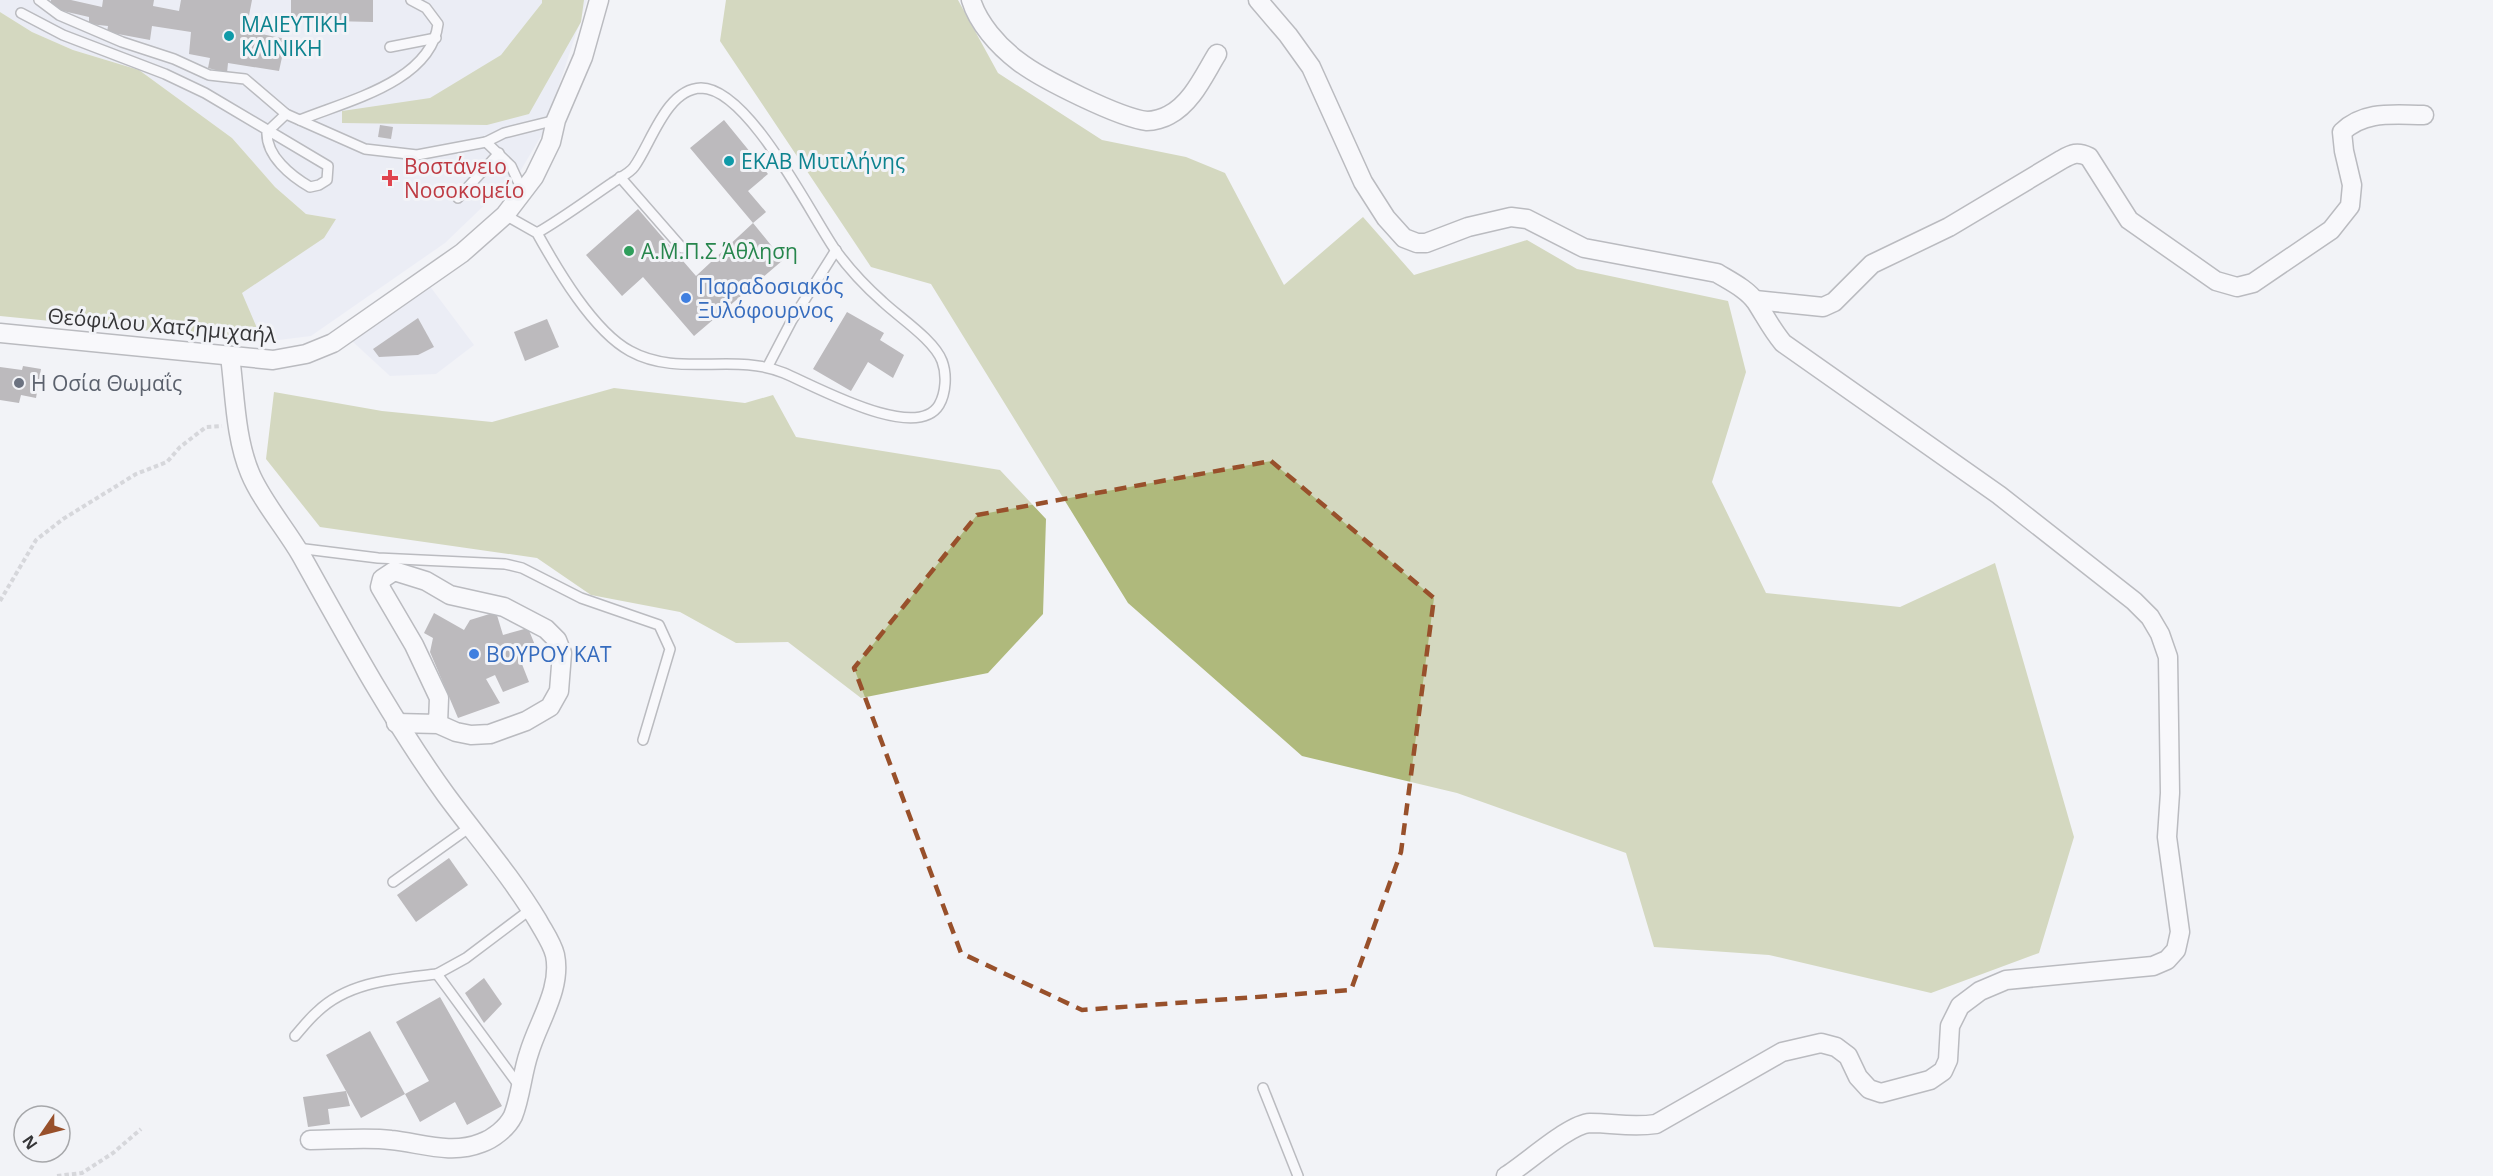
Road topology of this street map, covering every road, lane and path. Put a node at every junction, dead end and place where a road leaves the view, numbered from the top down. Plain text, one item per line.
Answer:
1 (39, 0) edge
2 (411, 0) edge
3 (599, 0) edge
4 (971, 0) edge
5 (1258, 0) edge
6 (21, 13) dead end
7 (436, 38) junction
8 (390, 47) dead end
9 (1217, 54) dead end
10 (286, 114) junction
11 (2424, 115) dead end
12 (300, 120) junction
13 (556, 120) junction
14 (267, 132) junction
15 (486, 142) junction
16 (499, 153) junction
17 (620, 177) junction
18 (523, 192) junction
19 (458, 198) dead end
20 (505, 215) junction
21 (537, 233) junction
22 (682, 248) dead end
23 (836, 250) junction
24 (1755, 300) junction
25 (0, 333) edge
26 (230, 356) junction
27 (768, 366) junction
28 (238, 426) junction
29 (297, 548) junction
30 (0, 601) edge
31 (396, 723) junction
32 (438, 724) junction
33 (643, 740) dead end
34 (470, 827) junction
35 (393, 882) dead end
36 (531, 909) junction
37 (437, 974) junction
38 (295, 1036) dead end
39 (520, 1087) junction
40 (1263, 1088) dead end
41 (141, 1129) dead end
42 (310, 1140) dead end
43 (57, 1176) edge
44 (1298, 1176) edge
45 (1506, 1176) edge

1 - 10 lane
2 - 7 lane
3 - 13 street, Θεόφιλου Χατζημιχαήλ
4 - 9 street
5 - 24 street
6 - 14 lane
7 - 8 lane
7 - 12 lane
10 - 12 lane
10 - 14 lane
11 - 24 street
12 - 15 lane
13 - 15 lane
13 - 18 street, Θεόφιλου Χατζημιχαήλ
14 - 14 lane
15 - 16 lane
16 - 18 lane
16 - 19 lane
17 - 21 lane
17 - 22 lane
17 - 23 lane
18 - 20 street, Θεόφιλου Χατζημιχαήλ
20 - 21 lane
20 - 26 street, Θεόφιλου Χατζημιχαήλ
21 - 27 lane
23 - 27 lane
23 - 27 lane
24 - 45 street
25 - 26 street, Θεόφιλου Χατζημιχαήλ
26 - 28 street
28 - 29 street
28 - 30 path
29 - 31 street
29 - 33 lane
31 - 32 street
31 - 34 street
32 - 32 street
34 - 35 lane
34 - 36 street
36 - 37 lane
36 - 39 street
37 - 38 lane
37 - 39 lane
39 - 42 street
40 - 44 lane
41 - 43 path

